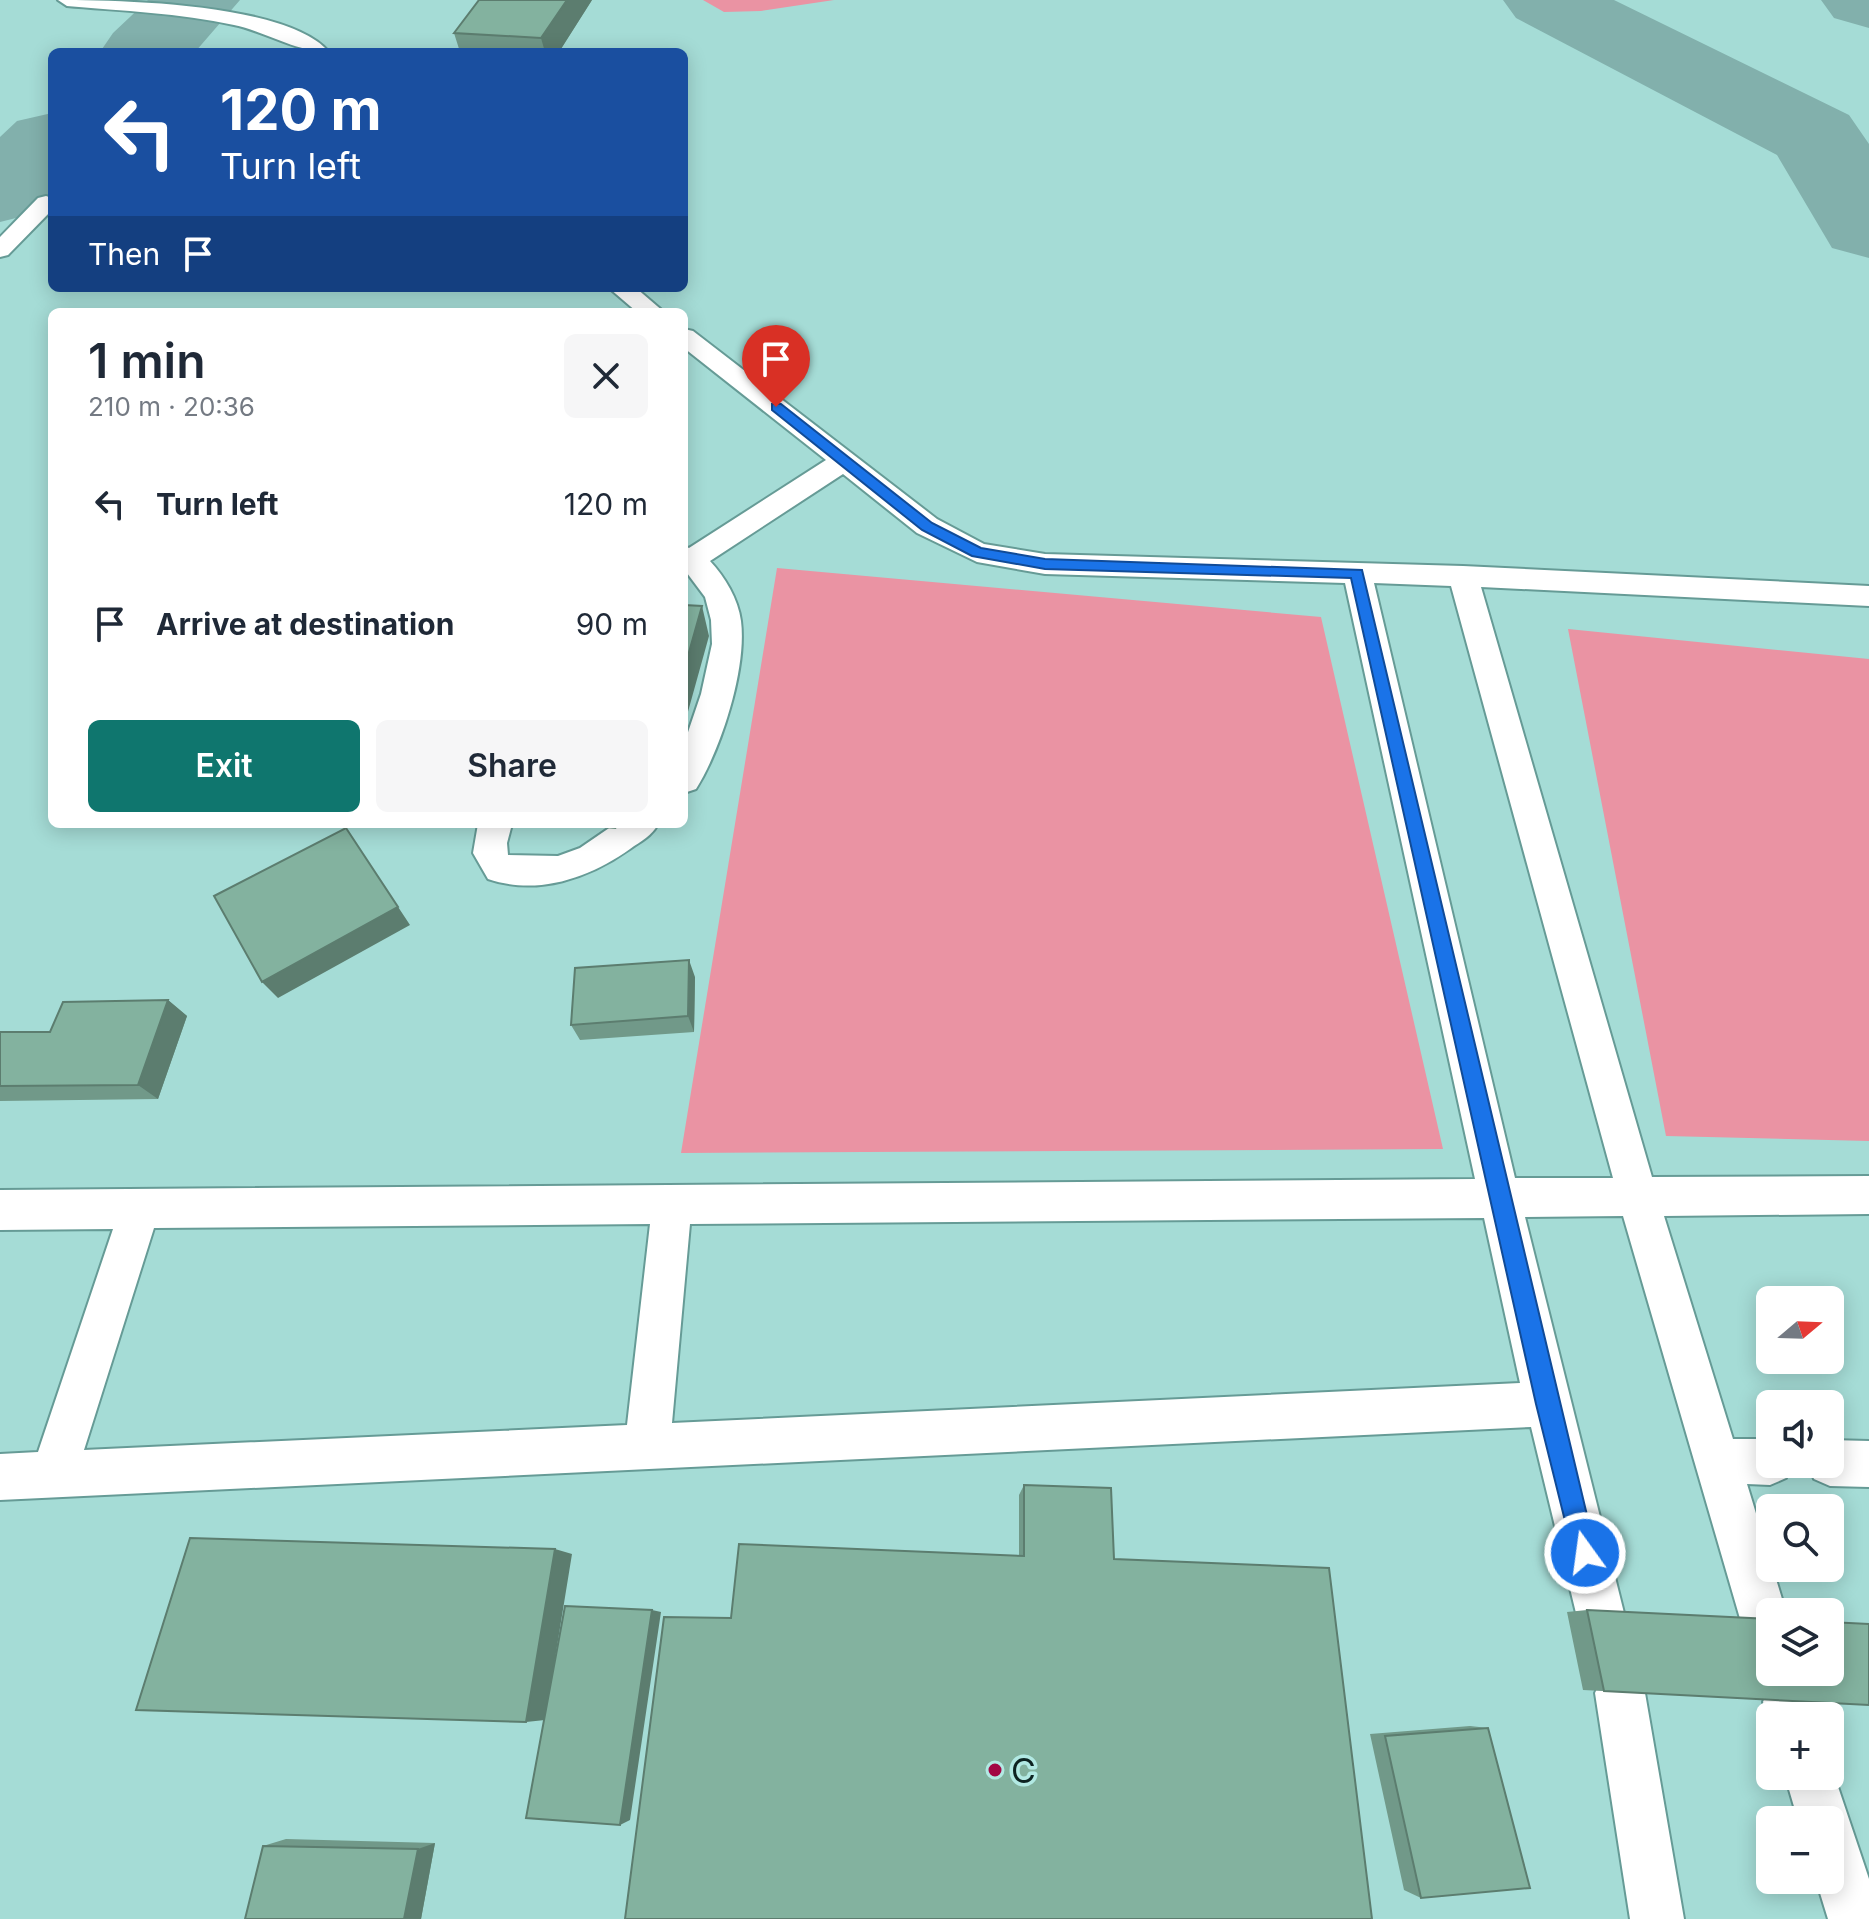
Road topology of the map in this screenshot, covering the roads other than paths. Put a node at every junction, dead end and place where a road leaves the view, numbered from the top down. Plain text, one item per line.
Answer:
1 (67, 0) edge
2 (310, 48) edge
3 (46, 203) dead end
4 (0, 250) edge
5 (626, 292) edge
6 (647, 308) edge
7 (688, 339) edge
8 (845, 460) junction
9 (688, 558) edge
10 (1357, 573) junction
11 (1463, 576) junction
12 (1869, 596) edge
13 (688, 774) edge
14 (494, 828) edge
15 (635, 828) edge
16 (1869, 1195) edge
17 (1638, 1197) junction
18 (1502, 1198) junction
19 (672, 1205) junction
20 (140, 1209) junction
21 (0, 1210) edge
22 (1547, 1404) junction
23 (647, 1448) junction
24 (1717, 1461) junction
25 (1756, 1462) edge
26 (1844, 1463) edge
27 (1869, 1464) edge
28 (54, 1474) junction
29 (0, 1477) edge
30 (1758, 1598) edge
31 (1600, 1613) edge
32 (1620, 1693) edge
33 (1844, 1884) edge
34 (1657, 1919) edge
35 (1855, 1919) edge

1 - 2 lane
3 - 4 lane
5 - 6 lane
7 - 8 lane
8 - 9 lane
8 - 10 lane
9 - 13 lane
10 - 11 lane
10 - 18 lane
11 - 12 lane
11 - 17 lane
14 - 15 lane
16 - 17 lane
17 - 18 lane
17 - 24 lane
18 - 19 lane
18 - 22 lane
19 - 20 lane
19 - 23 lane
20 - 21 lane
20 - 28 lane
22 - 23 lane
22 - 31 lane
23 - 28 lane
24 - 25 lane
24 - 30 lane
26 - 27 lane
28 - 29 lane
32 - 34 lane
33 - 35 lane

